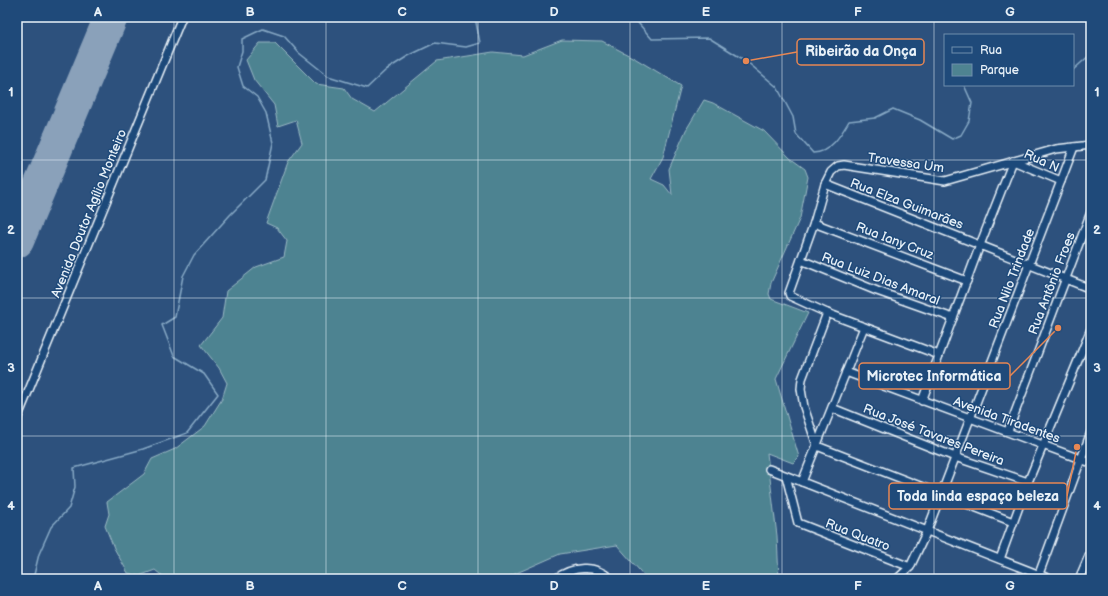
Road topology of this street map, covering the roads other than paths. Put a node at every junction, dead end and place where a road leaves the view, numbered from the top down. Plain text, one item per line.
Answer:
1 (182, 17) edge
2 (1091, 145) edge
3 (1074, 147) junction
4 (1013, 161) junction
5 (1061, 182) junction
6 (825, 184) junction
7 (1091, 212) edge
8 (814, 223) junction
9 (980, 244) junction
10 (801, 260) junction
11 (1029, 264) junction
12 (1065, 279) junction
13 (967, 280) junction
14 (1091, 288) edge
15 (827, 312) junction
16 (953, 318) junction
17 (864, 327) junction
18 (1091, 329) edge
19 (939, 355) junction
20 (846, 372) junction
21 (922, 401) junction
22 (832, 408) junction
23 (970, 418) junction
24 (17, 419) edge
25 (1008, 431) junction
26 (1091, 432) edge
27 (1044, 445) junction
28 (818, 446) junction
29 (955, 457) junction
30 (1081, 459) junction
31 (1091, 463) edge
32 (769, 469) dead end
33 (786, 476) junction
34 (802, 482) junction
35 (1028, 482) junction
36 (941, 493) junction
37 (1013, 522) junction
38 (927, 531) junction
39 (1091, 551) edge
40 (1000, 559) junction
41 (910, 567) junction
42 (1039, 574) junction
43 (555, 579) edge
44 (611, 579) edge
45 (897, 579) edge
46 (1050, 579) edge
47 (1079, 579) edge

1 - 24 street, Avenida Doutor Agílio Monteiro
2 - 3 street, Travessa Um
3 - 4 street, Travessa Um
3 - 5 street, Rua Nilo Trindade
4 - 5 street, Rua N
4 - 6 street, Travessa Um
4 - 9 street
5 - 11 street, Rua Nilo Trindade
6 - 8 street, Travessa Um
6 - 9 street, Rua Elza Guimarães
7 - 12 street, Rua Antônio Froes
8 - 10 street, Travessa Um
8 - 13 street, Rua Iany Cruz
9 - 11 street, Rua Elza Guimarães
9 - 13 street
10 - 15 street, Travessa Um
10 - 16 street, Rua Luiz Dias Amaral
11 - 12 street, Rua Elza Guimarães
11 - 23 street, Rua Nilo Trindade
12 - 14 street, Rua Elza Guimarães
12 - 25 street, Rua Antônio Froes
13 - 16 street
15 - 17 street
15 - 28 street
16 - 19 street
17 - 19 street
17 - 20 street
18 - 27 street
19 - 21 street
20 - 21 street, Avenida Tiradentes
20 - 22 street
21 - 23 street, Avenida Tiradentes
22 - 28 street
22 - 29 street, Rua José Tavares Pereira
23 - 25 street, Avenida Tiradentes
23 - 29 street, Rua Nilo Trindade
25 - 27 street, Avenida Tiradentes
26 - 30 street
27 - 30 street, Avenida Tiradentes
27 - 35 street
28 - 34 street
28 - 36 street
29 - 35 street, Rua José Tavares Pereira
29 - 36 street, Rua Nilo Trindade
30 - 31 street, Avenida Tiradentes
30 - 42 street
32 - 33 street
33 - 34 street
33 - 41 street, Rua Quatro
34 - 38 street
35 - 37 street
36 - 37 street
36 - 38 street, Rua Nilo Trindade
37 - 40 street
38 - 40 street
38 - 41 street, Rua Nilo Trindade
39 - 47 street
40 - 42 street
41 - 45 street
42 - 46 street
43 - 44 street

